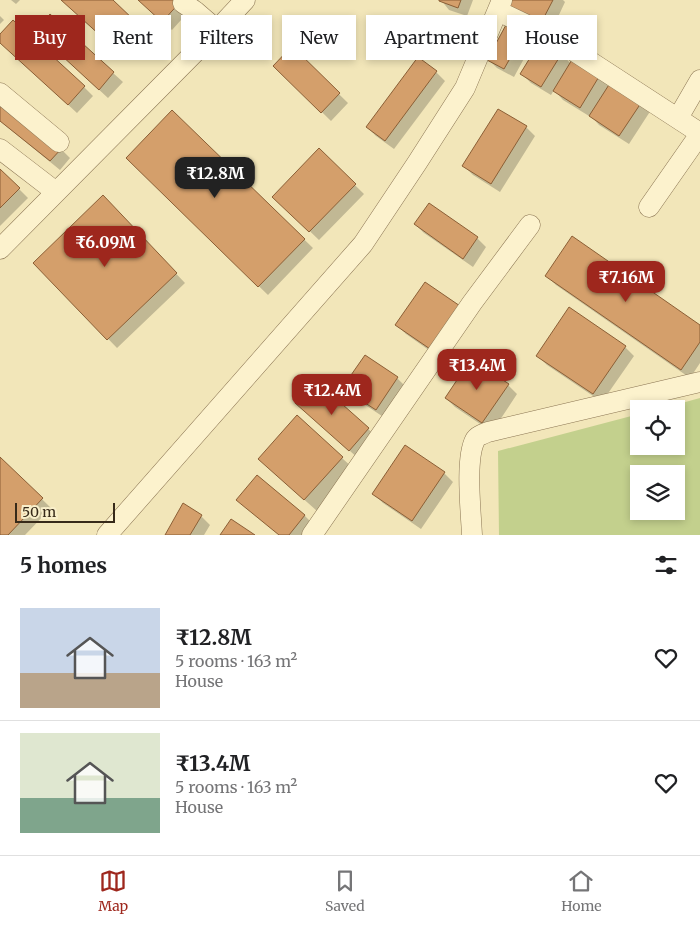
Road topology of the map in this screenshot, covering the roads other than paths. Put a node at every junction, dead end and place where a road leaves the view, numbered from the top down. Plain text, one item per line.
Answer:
1 (245, 0) edge
2 (183, 3) dead end
3 (500, 6) edge
4 (200, 15) edge
5 (231, 15) edge
6 (187, 60) edge
7 (700, 80) edge
8 (0, 93) edge
9 (678, 118) junction
10 (700, 134) edge
11 (59, 142) dead end
12 (2, 153) edge
13 (56, 192) junction
14 (648, 207) dead end
15 (530, 225) dead end
16 (0, 249) edge
17 (700, 382) edge
18 (107, 535) edge
19 (312, 535) edge
20 (472, 535) edge

1 - 5 street
2 - 4 street
3 - 9 street
3 - 18 street
6 - 13 street
7 - 9 street
8 - 11 street
9 - 10 street
10 - 14 street
12 - 13 street
13 - 16 street
15 - 19 street
17 - 20 street

